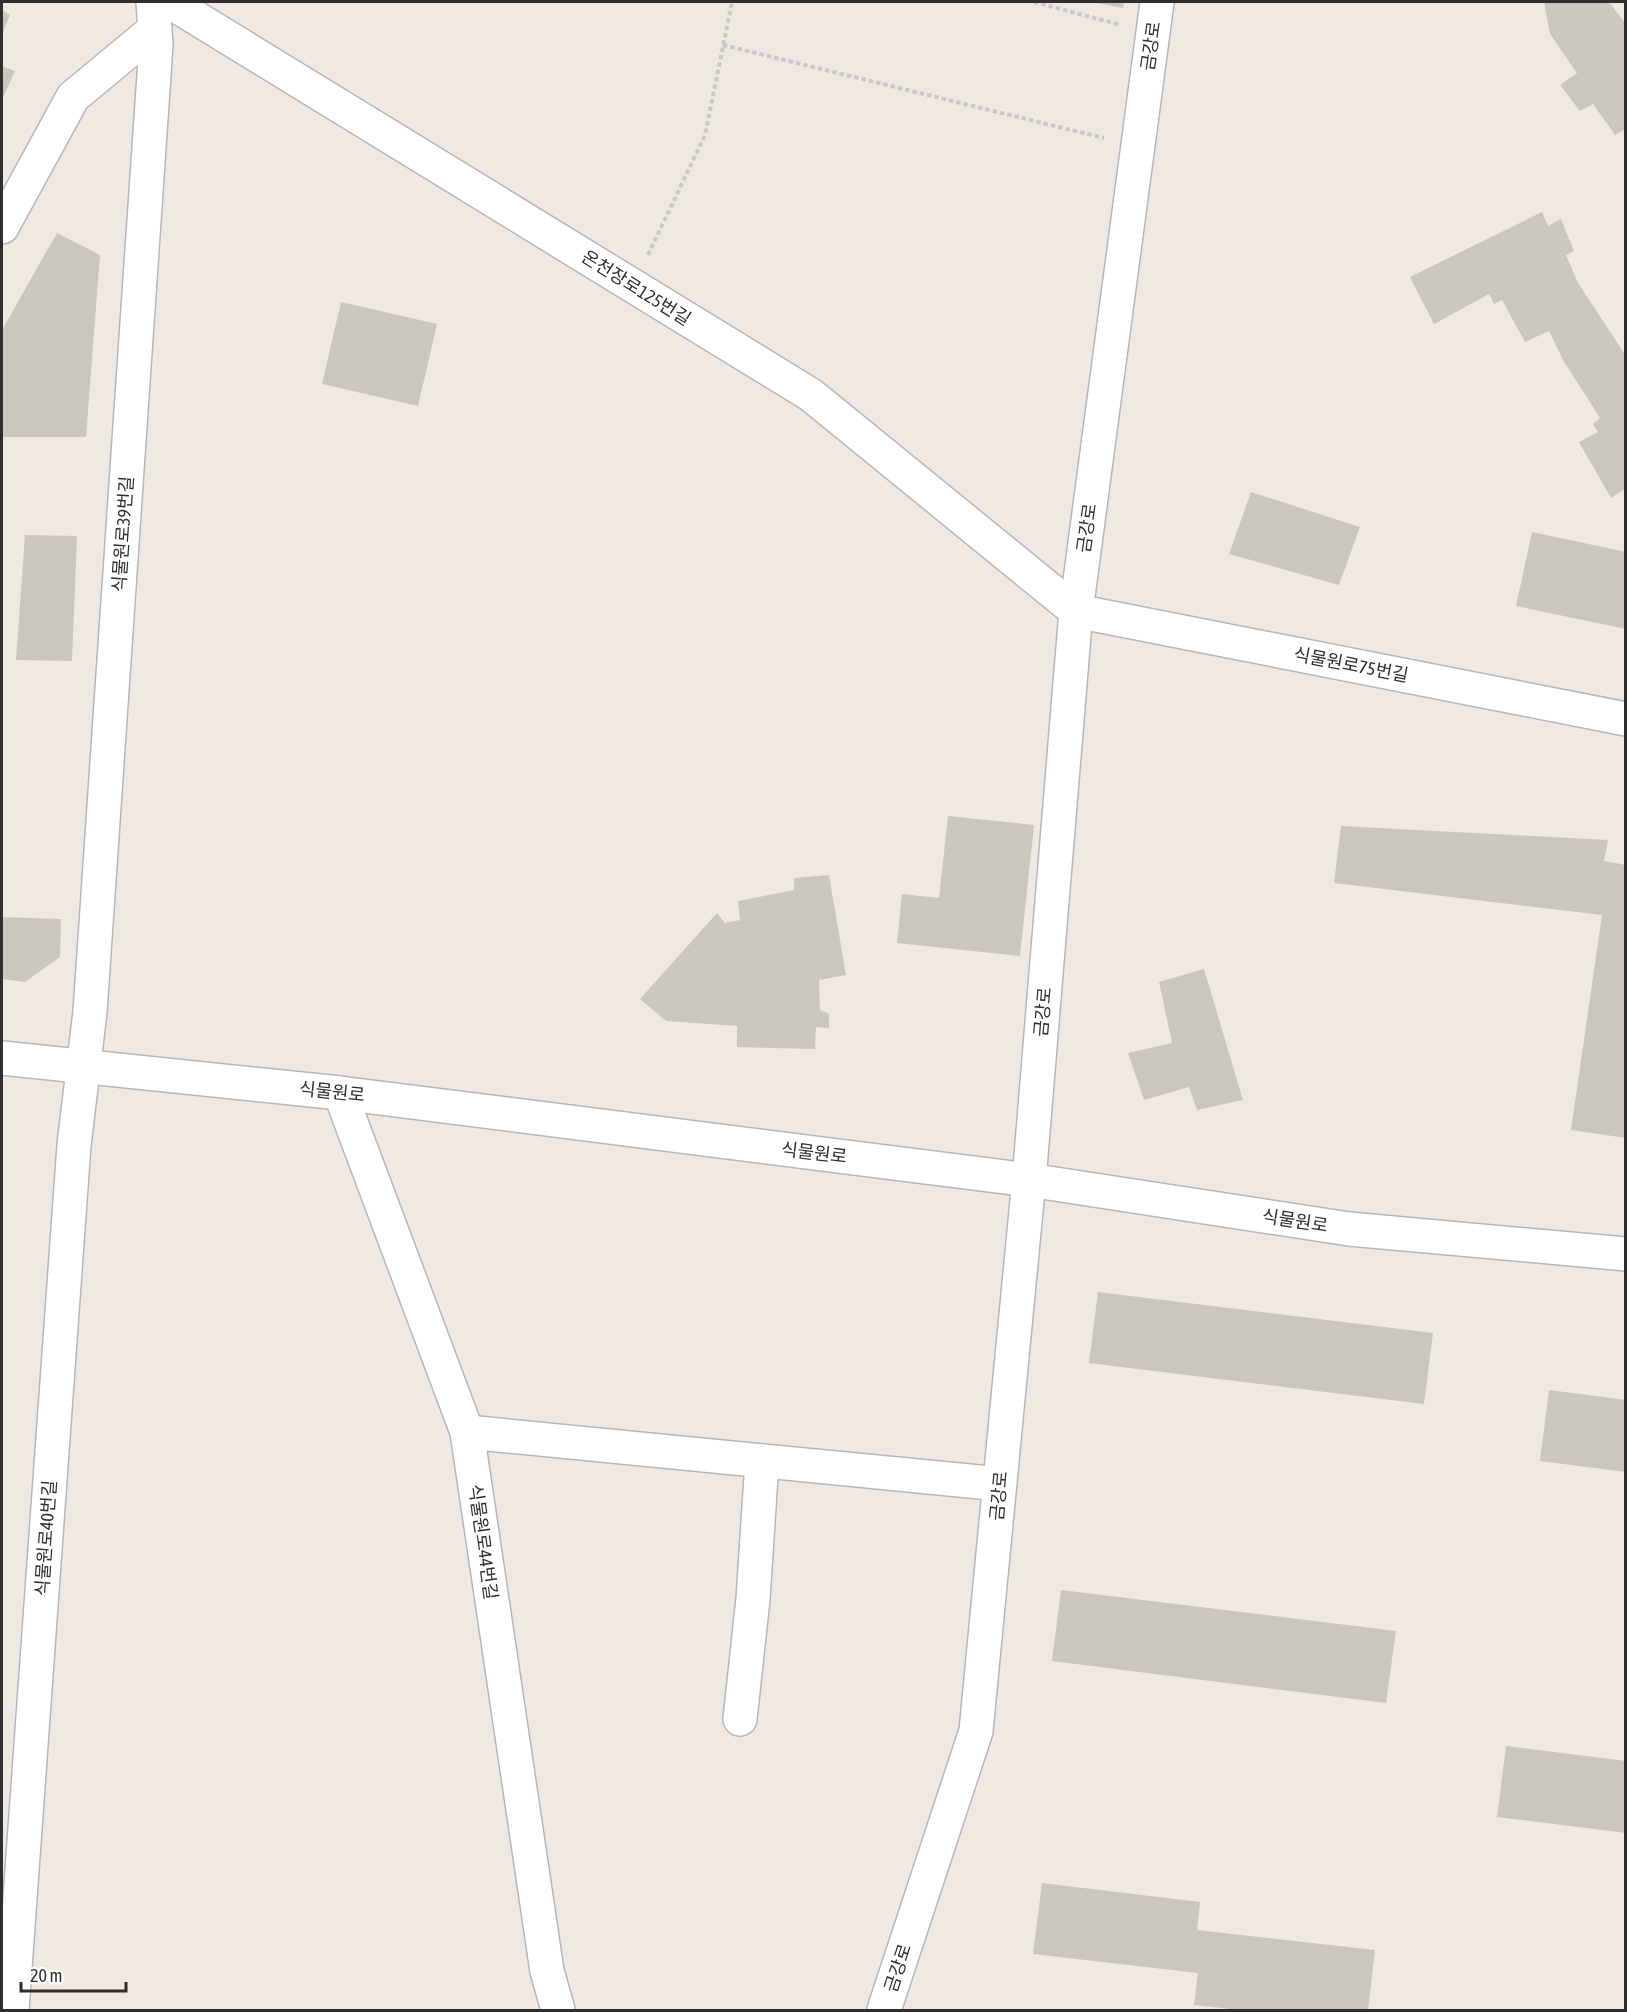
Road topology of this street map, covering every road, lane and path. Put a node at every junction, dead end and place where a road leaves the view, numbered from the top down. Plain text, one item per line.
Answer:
1 (732, 2) edge
2 (1034, 2) edge
3 (1157, 2) edge
4 (159, 11) edge
5 (1125, 26) dead end
6 (723, 45) junction
7 (1112, 140) dead end
8 (2, 227) edge
9 (633, 286) junction
10 (1076, 611) junction
11 (1626, 719) edge
12 (2, 1058) edge
13 (86, 1066) junction
14 (340, 1093) junction
15 (1029, 1180) junction
16 (1626, 1254) edge
17 (467, 1432) junction
18 (762, 1461) junction
19 (1000, 1484) junction
20 (740, 1719) dead end
21 (12, 2010) edge
22 (558, 2010) edge
23 (884, 2010) edge

1 - 6 path
2 - 5 path
3 - 10 street, 금강로
4 - 8 street
4 - 9 street, 온천장로125번길
4 - 13 street, 식물원로39번길
6 - 7 path
6 - 9 path
9 - 10 street, 온천장로125번길
10 - 11 street, 식물원로75번길
10 - 15 street, 금강로
12 - 13 street, 식물원로
13 - 14 street, 식물원로
13 - 21 street, 식물원로40번길
14 - 15 street, 식물원로
14 - 17 street, 식물원로44번길
15 - 16 street, 식물원로
15 - 19 street, 금강로
17 - 18 street
17 - 22 street, 식물원로44번길
18 - 19 street
18 - 20 street
19 - 23 street, 금강로

